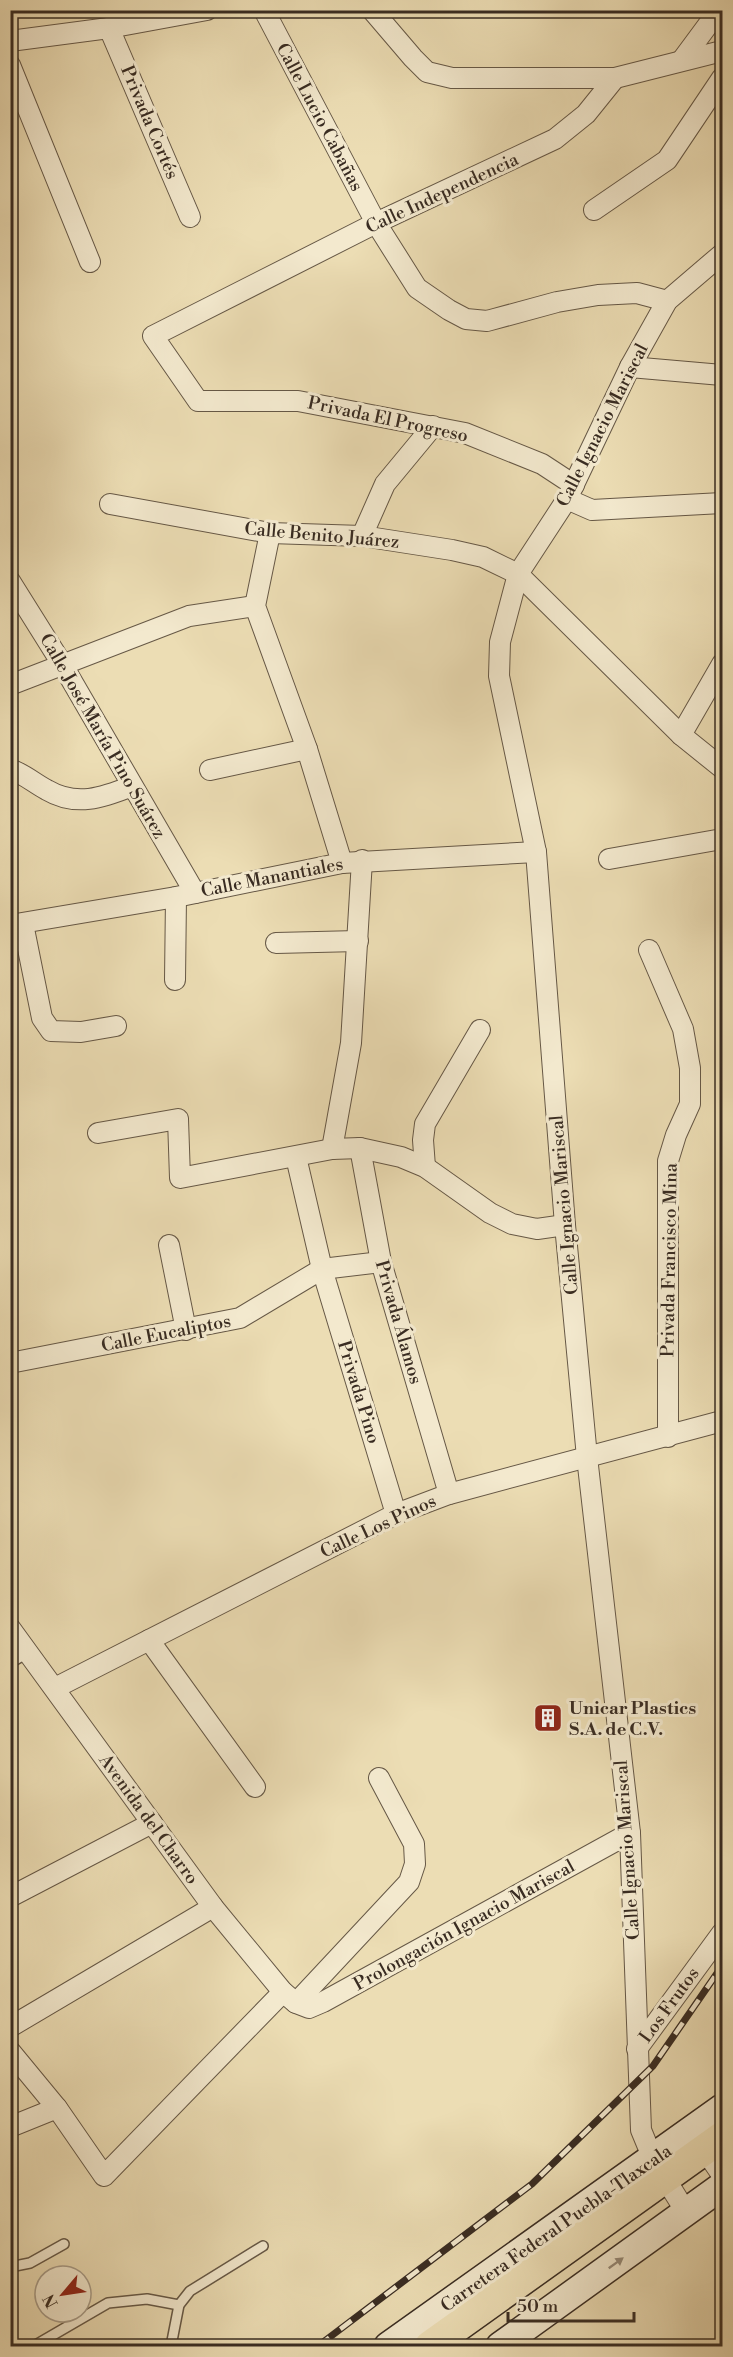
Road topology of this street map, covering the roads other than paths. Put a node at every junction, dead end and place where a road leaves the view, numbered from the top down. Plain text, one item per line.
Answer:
1 (207, 10) edge
2 (264, 10) edge
3 (372, 10) edge
4 (719, 10) edge
5 (110, 28) junction
6 (10, 40) edge
7 (723, 51) edge
8 (682, 60) junction
9 (10, 65) edge
10 (615, 78) junction
11 (723, 78) edge
12 (594, 210) dead end
13 (190, 217) dead end
14 (376, 223) junction
15 (723, 254) edge
16 (90, 262) dead end
17 (667, 301) junction
18 (153, 336) joint
19 (630, 367) junction
20 (723, 375) edge
21 (433, 426) junction
22 (571, 492) junction
23 (723, 503) edge
24 (110, 504) dead end
25 (270, 534) junction
26 (362, 536) junction
27 (518, 574) junction
28 (10, 581) edge
29 (255, 606) junction
30 (62, 664) junction
31 (723, 664) edge
32 (10, 685) edge
33 (681, 735) junction
34 (307, 749) junction
35 (723, 768) edge
36 (10, 769) edge
37 (210, 770) dead end
38 (132, 786) junction
39 (723, 839) edge
40 (536, 852) junction
41 (609, 859) dead end
42 (362, 860) junction
43 (342, 863) junction
44 (185, 895) junction
45 (17, 925) edge
46 (358, 940) junction
47 (276, 943) dead end
48 (649, 950) dead end
49 (175, 980) dead end
50 (116, 1026) dead end
51 (480, 1030) dead end
52 (98, 1132) dead end
53 (360, 1148) junction
54 (332, 1149) junction
55 (296, 1157) junction
56 (425, 1167) junction
57 (565, 1225) junction
58 (169, 1245) dead end
59 (381, 1262) junction
60 (322, 1269) junction
61 (186, 1330) junction
62 (10, 1363) edge
63 (723, 1421) edge
64 (668, 1437) junction
65 (587, 1457) junction
66 (449, 1494) junction
67 (396, 1514) junction
68 (10, 1628) edge
69 (149, 1640) junction
70 (28, 1652) junction
71 (10, 1663) edge
72 (55, 1688) junction
73 (379, 1778) dead end
74 (255, 1787) dead end
75 (152, 1823) junction
76 (630, 1833) junction
77 (10, 1897) edge
78 (213, 1907) junction
79 (723, 1933) edge
80 (290, 1998) junction
81 (10, 2027) edge
82 (637, 2049) junction
83 (10, 2051) edge
84 (57, 2108) junction
85 (723, 2109) edge
86 (10, 2127) edge
87 (715, 2158) edge
88 (670, 2186) junction
89 (64, 2244) dead end
90 (263, 2246) dead end
91 (10, 2267) edge
92 (179, 2305) junction
93 (513, 2343) edge
94 (34, 2346) edge
95 (171, 2346) edge
96 (388, 2346) edge
97 (430, 2346) edge
98 (463, 2346) edge

1 - 5 street
2 - 14 street, Calle Lucio Cabañas
3 - 10 street
4 - 8 street
5 - 6 street
5 - 13 street, Privada Cortés
7 - 8 street
8 - 10 street
9 - 16 street
10 - 14 street, Calle Independencia
11 - 12 street
14 - 17 street, Calle Lucio Cabañas
14 - 18 street, Calle Independencia
15 - 17 street, Calle Ignacio Mariscal
17 - 19 street, Calle Ignacio Mariscal
18 - 21 street, Privada El Progreso
19 - 20 street
19 - 22 street, Calle Ignacio Mariscal
21 - 22 street, Privada El Progreso
21 - 26 street
22 - 23 street, Privada El Progreso
22 - 27 street, Calle Ignacio Mariscal
24 - 25 street, Calle Benito Juárez
25 - 26 street, Calle Benito Juárez
25 - 29 street
26 - 27 street, Calle Benito Juárez
27 - 33 street, Calle Benito Juárez
27 - 40 street, Calle Ignacio Mariscal
28 - 30 street, Calle José María Pino Suárez
29 - 30 street
29 - 34 street
30 - 32 street
30 - 38 street, Calle José María Pino Suárez
31 - 33 street
33 - 35 street, Calle Benito Juárez
34 - 37 street
34 - 43 street
36 - 38 street
38 - 44 street, Calle José María Pino Suárez
39 - 41 street
40 - 42 street, Calle Manantiales
40 - 57 street, Calle Ignacio Mariscal
42 - 43 street, Calle Manantiales
42 - 46 street
43 - 44 street, Calle Manantiales
44 - 45 street, Calle Manantiales
44 - 49 street
45 - 50 street
46 - 47 street
46 - 54 street
48 - 64 street, Privada Francisco Mina
51 - 56 street
52 - 55 street
53 - 54 street
53 - 56 street
53 - 59 street, Privada Álamos
54 - 55 street
55 - 60 street, Privada Pino
56 - 57 street
57 - 65 street, Calle Ignacio Mariscal
58 - 61 street
59 - 60 street, Calle Eucaliptos
59 - 66 street, Privada Álamos
60 - 61 street, Calle Eucaliptos
60 - 67 street, Privada Pino
61 - 62 street, Calle Eucaliptos
63 - 64 street, Calle Los Pinos
64 - 65 street, Calle Los Pinos
65 - 66 street, Calle Los Pinos
65 - 76 street, Calle Ignacio Mariscal
66 - 67 street, Calle Los Pinos
67 - 69 street, Calle Los Pinos
68 - 70 street, Avenida del Charro
69 - 72 street, Calle Los Pinos
69 - 74 street
70 - 71 lane
70 - 72 street, Avenida del Charro
72 - 75 street, Avenida del Charro
73 - 80 street
75 - 77 street
75 - 78 street, Avenida del Charro
76 - 80 street, Prolongación Ignacio Mariscal
76 - 82 street, Calle Ignacio Mariscal
78 - 80 street, Avenida del Charro
78 - 81 street
79 - 82 street, Los Frutos
80 - 84 street
82 - 88 street, Calle Ignacio Mariscal
83 - 84 street
84 - 86 street
85 - 87 main road, Carretera Federal Puebla-Tlaxcala
87 - 88 main road, Carretera Federal Puebla-Tlaxcala
87 - 88 main road, Carretera Federal Puebla-Tlaxcala
93 -> 88 main road, Carretera Federal Puebla-Tlaxcala
88 - 96 main road, Carretera Federal Puebla-Tlaxcala
88 - 97 main road, Carretera Federal Puebla-Tlaxcala
88 - 98 main road, Carretera Federal Puebla-Tlaxcala
89 - 91 lane
90 - 92 lane
92 - 94 lane
92 - 95 lane

